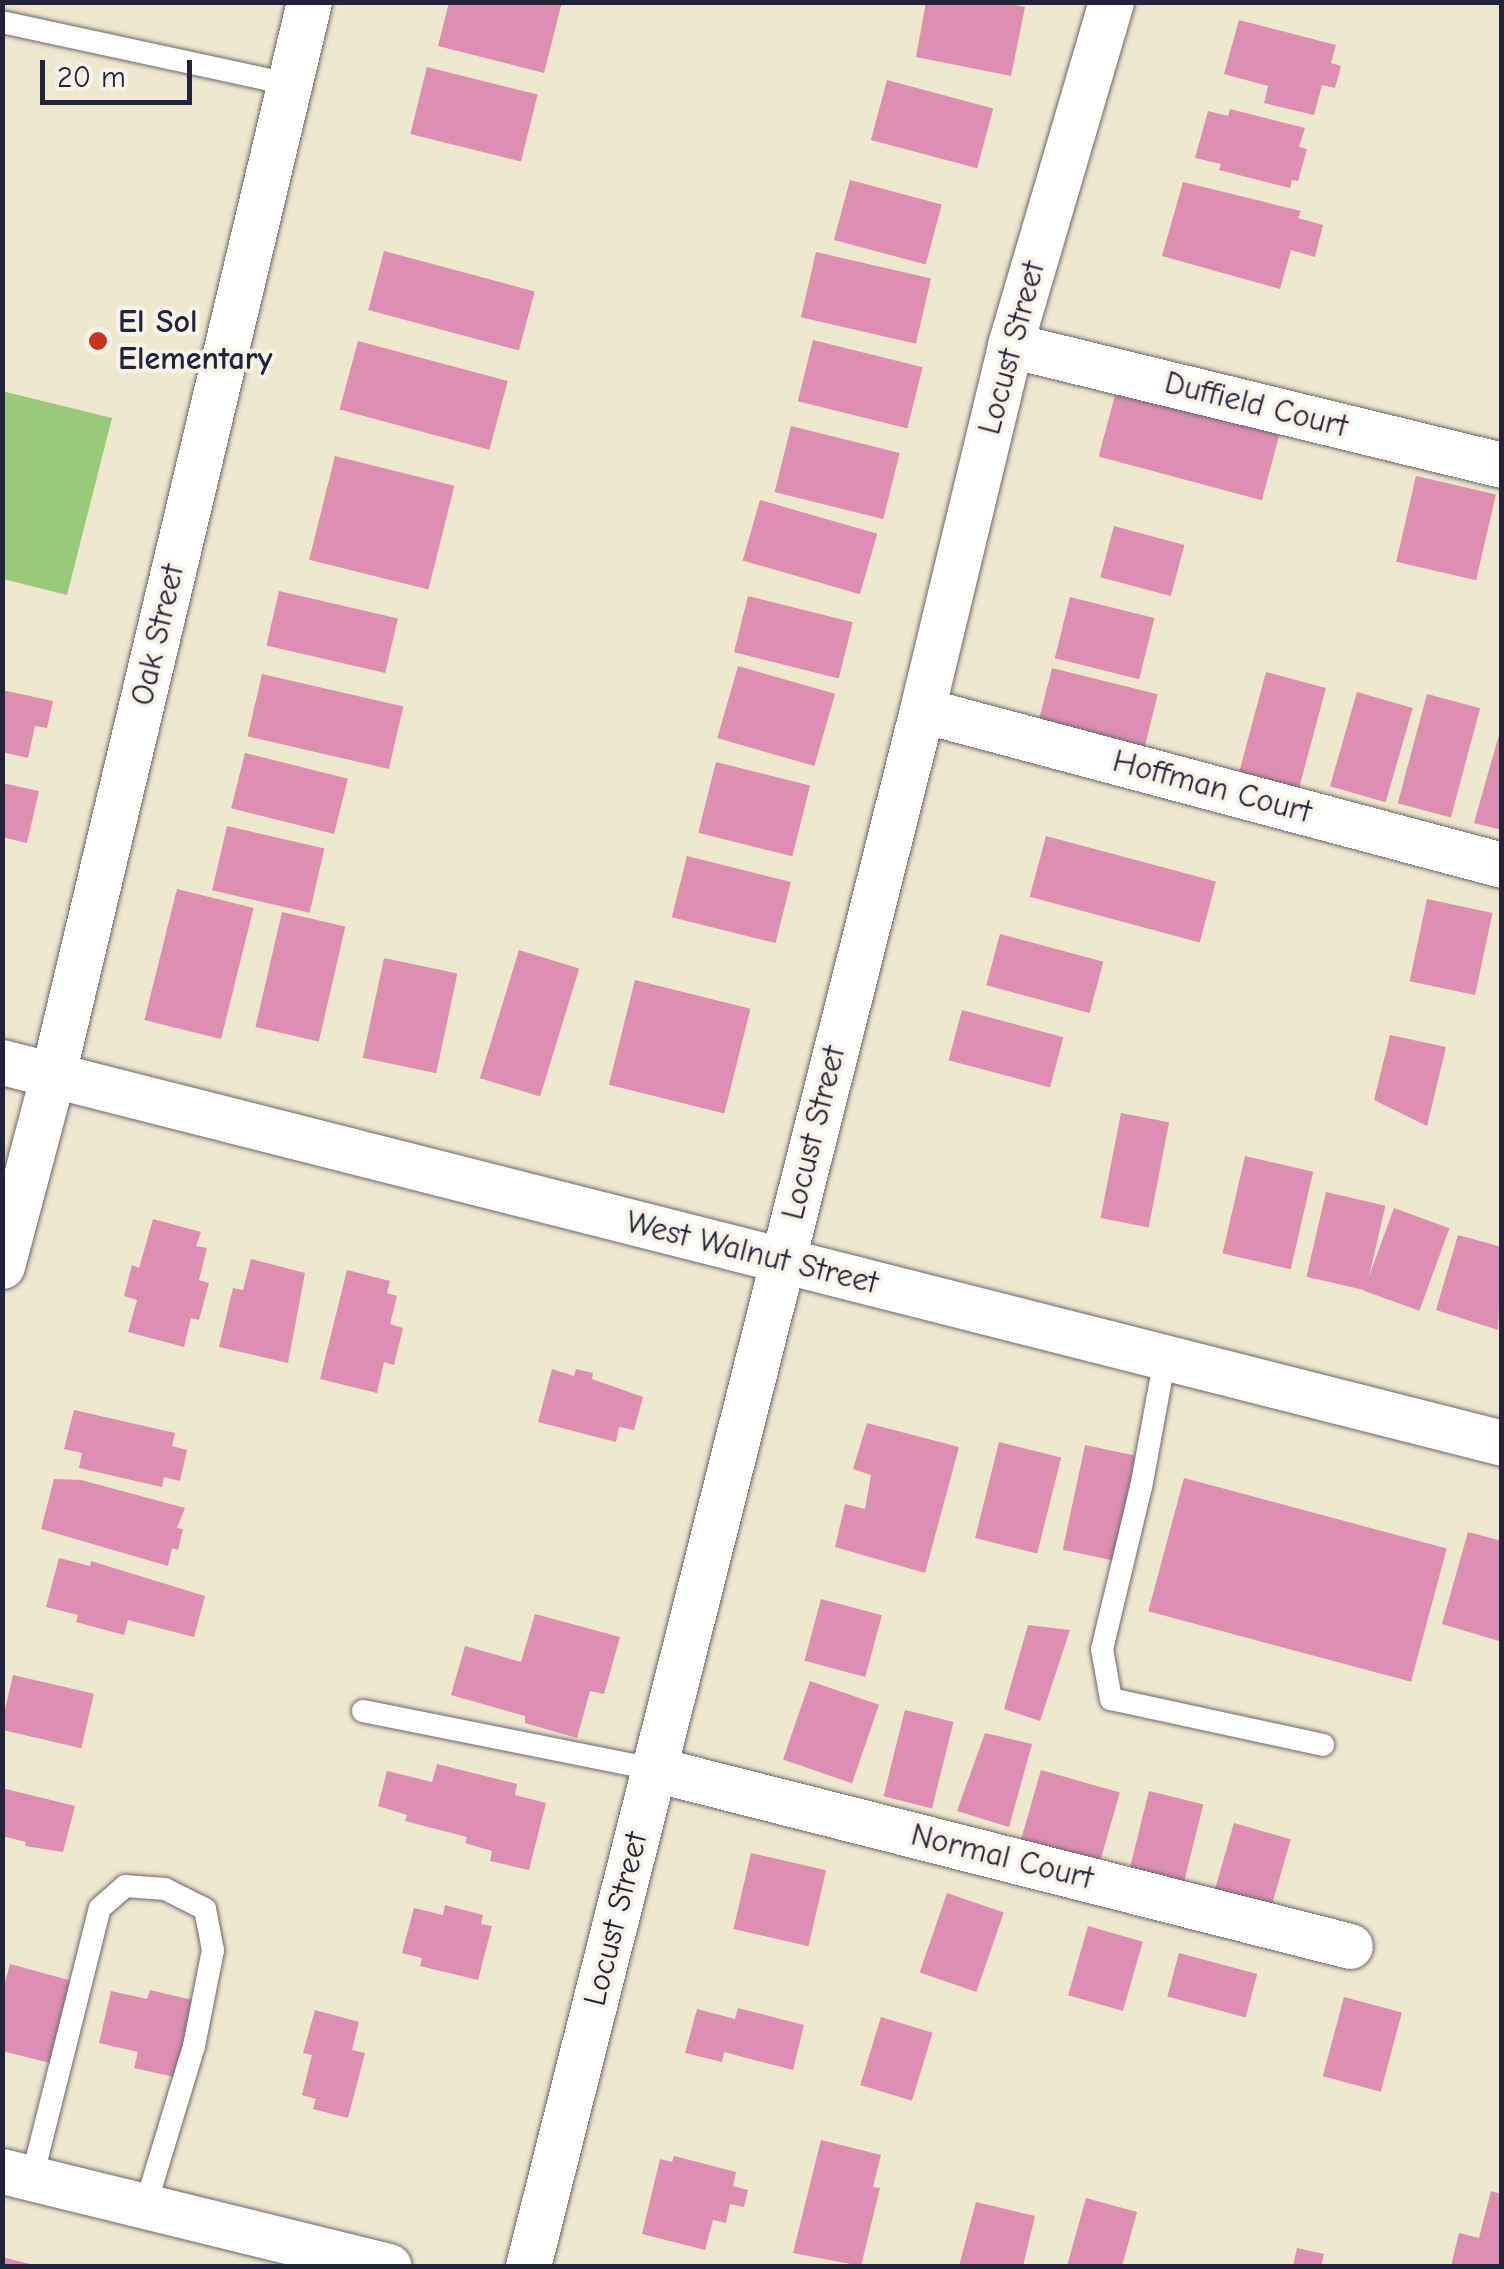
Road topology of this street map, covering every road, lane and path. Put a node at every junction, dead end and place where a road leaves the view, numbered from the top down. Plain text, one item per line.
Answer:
1 (309, 2) edge
2 (1110, 2) edge
3 (2, 22) edge
4 (288, 84) junction
5 (1010, 345) junction
6 (1502, 465) edge
7 (922, 710) junction
8 (1502, 865) edge
9 (2, 1062) edge
10 (53, 1074) junction
11 (782, 1260) junction
12 (2, 1266) edge
13 (1165, 1358) junction
14 (1502, 1443) edge
15 (363, 1710) dead end
16 (1322, 1745) dead end
17 (654, 1768) junction
18 (1350, 1946) dead end
19 (17, 2175) edge
20 (145, 2207) junction
21 (388, 2266) edge
22 (528, 2266) edge

1 - 4 street, Oak Street
2 - 5 street, Locust Street
3 - 4 lane
4 - 10 street, Oak Street
5 - 6 street, Duffield Court
5 - 7 street, Locust Street
7 - 8 street, Hoffman Court
7 - 11 street, Locust Street
9 - 10 street, West Walnut Street
10 - 11 street, West Walnut Street
10 - 12 street, Oak Street
11 - 13 street, West Walnut Street
11 - 17 street, Locust Street
13 - 14 street, West Walnut Street
13 - 16 lane
15 - 17 lane
17 - 18 street, Normal Court
17 - 22 street, Locust Street
19 - 20 street
19 - 20 lane
20 - 21 street

